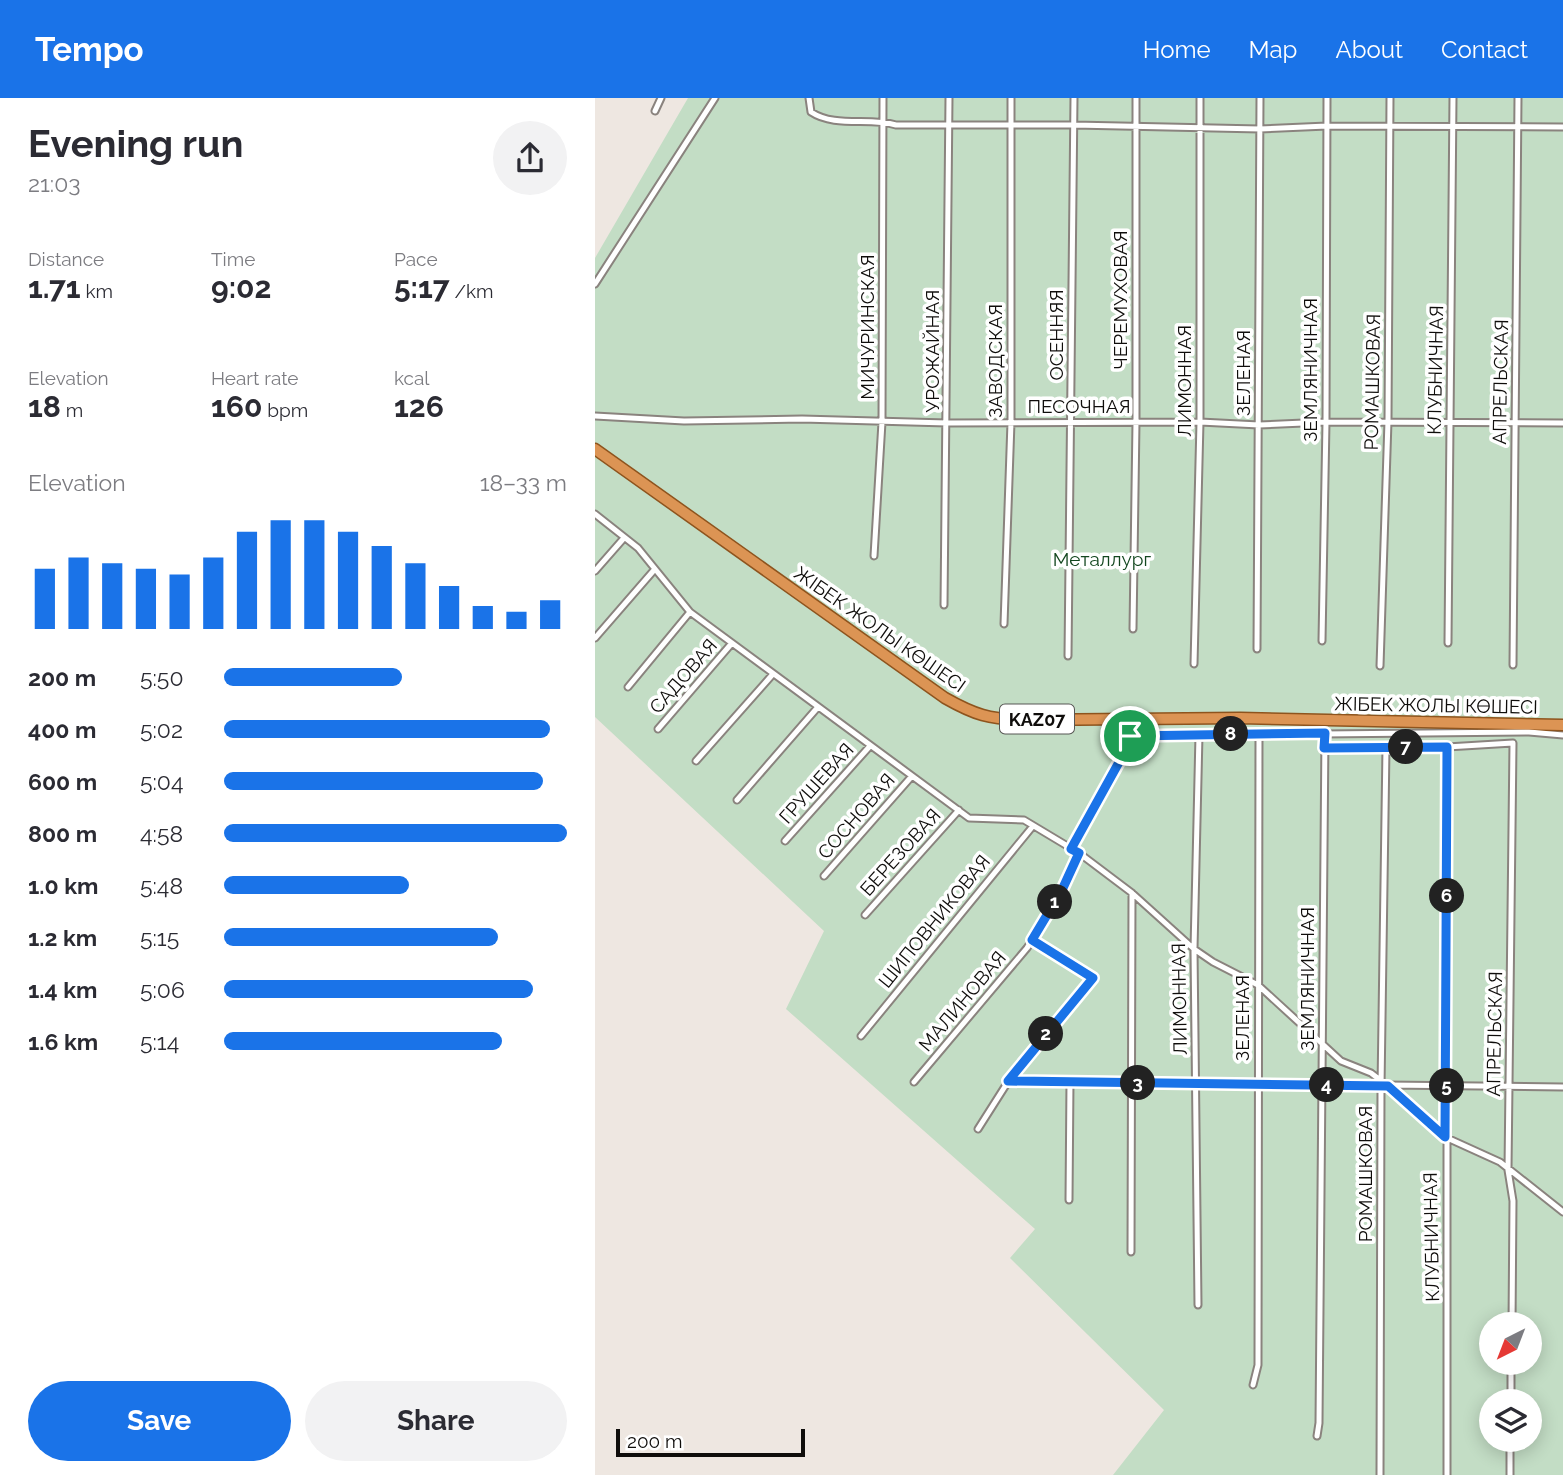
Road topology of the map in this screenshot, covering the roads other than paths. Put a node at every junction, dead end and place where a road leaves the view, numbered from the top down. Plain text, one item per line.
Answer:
1 (661, 98) edge
2 (715, 98) edge
3 (809, 98) edge
4 (883, 98) edge
5 (949, 98) edge
6 (1011, 98) edge
7 (1074, 98) edge
8 (1136, 98) edge
9 (1200, 98) edge
10 (1260, 98) edge
11 (1327, 98) edge
12 (1390, 98) edge
13 (1453, 98) edge
14 (1518, 98) edge
15 (655, 111) dead end
16 (883, 121) junction
17 (1011, 124) junction
18 (1073, 125) junction
19 (949, 126) junction
20 (1136, 126) junction
21 (1200, 126) junction
22 (1327, 126) junction
23 (1453, 126) junction
24 (1389, 127) junction
25 (1518, 127) junction
26 (1563, 127) edge
27 (1259, 129) junction
28 (595, 284) edge
29 (595, 416) edge
30 (1388, 421) junction
31 (882, 422) junction
32 (1011, 422) junction
33 (1072, 422) junction
34 (1136, 422) junction
35 (1200, 422) junction
36 (1326, 422) junction
37 (947, 423) junction
38 (1450, 423) junction
39 (1515, 423) junction
40 (1563, 423) edge
41 (1259, 425) junction
42 (595, 449) edge
43 (595, 514) edge
44 (624, 538) junction
45 (874, 556) dead end
46 (655, 569) junction
47 (595, 571) edge
48 (944, 605) dead end
49 (690, 612) junction
50 (1004, 624) dead end
51 (1133, 629) dead end
52 (595, 638) edge
53 (1322, 641) dead end
54 (732, 643) junction
55 (1448, 643) dead end
56 (1257, 649) dead end
57 (1068, 656) dead end
58 (1193, 664) dead end
59 (1513, 665) dead end
60 (1380, 666) dead end
61 (773, 674) junction
62 (628, 687) dead end
63 (818, 707) junction
64 (1135, 718) junction
65 (1563, 724) edge
66 (658, 729) dead end
67 (1325, 733) junction
68 (1259, 734) junction
69 (1199, 735) junction
70 (1130, 736) junction
71 (1563, 736) edge
72 (870, 746) junction
73 (1386, 747) junction
74 (1447, 747) junction
75 (1324, 748) junction
76 (696, 761) dead end
77 (912, 776) junction
78 (737, 800) dead end
79 (959, 810) junction
80 (1033, 826) junction
81 (785, 841) dead end
82 (1071, 849) junction
83 (1079, 853) junction
84 (824, 876) dead end
85 (1132, 893) junction
86 (865, 915) dead end
87 (1032, 940) junction
88 (1194, 949) junction
89 (1258, 985) junction
90 (861, 1036) dead end
91 (1323, 1044) junction
92 (1381, 1079) junction
93 (1008, 1081) junction
94 (1070, 1081) junction
95 (914, 1082) dead end
96 (1131, 1083) junction
97 (1195, 1083) junction
98 (1257, 1085) junction
99 (1323, 1085) junction
100 (1389, 1086) junction
101 (1447, 1086) junction
102 (1510, 1086) junction
103 (1381, 1087) junction
104 (1563, 1087) edge
105 (978, 1129) dead end
106 (1445, 1137) junction
107 (1508, 1170) junction
108 (1069, 1200) dead end
109 (1563, 1212) edge
110 (1131, 1252) dead end
111 (1198, 1305) dead end
112 (1511, 1312) edge
113 (1253, 1385) dead end
114 (1317, 1436) dead end
115 (1510, 1452) edge
116 (1380, 1475) edge
117 (1447, 1475) edge
118 (1510, 1475) edge

1 - 15 street
2 - 28 street
3 - 16 street
4 - 16 street, МИЧУРИНСКАЯ
5 - 19 street, УРОЖАЙНАЯ
6 - 17 street, ЗАВОДСКАЯ
7 - 18 street, ОСЕННЯЯ
8 - 20 street, ЧЕРЕМУХОВАЯ
9 - 21 street, ЛИМОННАЯ
10 - 27 street, ЗЕЛЕНАЯ
11 - 22 street, ЗЕМЛЯНИЧНАЯ
12 - 24 street, РОМАШКОВАЯ
13 - 23 street, КЛУБНИЧНАЯ
14 - 25 street, АПРЕЛЬСКАЯ
16 - 19 street
16 - 31 street, МИЧУРИНСКАЯ
17 - 18 street
17 - 19 street
17 - 32 street, ЗАВОДСКАЯ
18 - 20 street
18 - 33 street, ОСЕННЯЯ
19 - 37 street, УРОЖАЙНАЯ
20 - 21 street
20 - 34 street, ЧЕРЕМУХОВАЯ
21 - 27 street
21 - 35 street, ЛИМОННАЯ
22 - 24 street
22 - 27 street
22 - 36 street, ЗЕМЛЯНИЧНАЯ
23 - 24 street
23 - 25 street
23 - 38 street, КЛУБНИЧНАЯ
24 - 30 street, РОМАШКОВАЯ
25 - 26 street
25 - 39 street, АПРЕЛЬСКАЯ
27 - 41 street, ЗЕЛЕНАЯ
29 - 31 street, ПЕСОЧНАЯ
30 - 36 street, ПЕСОЧНАЯ
30 - 38 street, ПЕСОЧНАЯ
30 - 60 street, РОМАШКОВАЯ
31 - 37 street, ПЕСОЧНАЯ
31 - 45 street, МИЧУРИНСКАЯ
32 - 33 street, ПЕСОЧНАЯ
32 - 37 street, ПЕСОЧНАЯ
32 - 50 street, ЗАВОДСКАЯ
33 - 34 street, ПЕСОЧНАЯ
33 - 57 street, ОСЕННЯЯ
34 - 35 street, ПЕСОЧНАЯ
34 - 51 street, ЧЕРЕМУХОВАЯ
35 - 41 street, ПЕСОЧНАЯ
35 - 58 street, ЛИМОННАЯ
36 - 41 street, ПЕСОЧНАЯ
36 - 53 street, ЗЕМЛЯНИЧНАЯ
37 - 48 street, УРОЖАЙНАЯ
38 - 39 street, ПЕСОЧНАЯ
38 - 55 street, КЛУБНИЧНАЯ
39 - 40 street, ПЕСОЧНАЯ
39 - 59 street, АПРЕЛЬСКАЯ
41 - 56 street, ЗЕЛЕНАЯ
42 - 64 highway, ЖІБЕК ЖОЛЫ КӨШЕСІ / KAZ07
43 - 44 street
44 - 46 street
44 - 47 street
46 - 49 street
46 - 52 street
49 - 54 street
49 - 62 street
54 - 61 street
54 - 66 street, САДОВАЯ
61 - 63 street
61 - 76 street
63 - 72 street
63 - 78 street
64 - 65 highway, ЖІБЕК ЖОЛЫ КӨШЕСІ / KAZ07
64 - 70 street
67 - 68 street
67 - 71 street
67 - 75 street, ЗЕМЛЯНИЧНАЯ
68 - 69 street
68 - 89 street, ЗЕЛЕНАЯ
69 - 70 street
69 - 88 street, ЛИМОННАЯ
70 - 82 street
72 - 77 street
72 - 81 street, ГРУШЕВАЯ
73 - 74 street
73 - 75 street
73 - 92 street, РОМАШКОВАЯ
74 - 101 street, КЛУБНИЧНАЯ
74 - 102 street, АПРЕЛЬСКАЯ
75 - 91 street, ЗЕМЛЯНИЧНАЯ
77 - 79 street
77 - 84 street, СОСНОВАЯ
79 - 80 street
79 - 86 street, БЕРЕЗОВАЯ
80 - 82 street
80 - 90 street, ШИПОВНИКОВАЯ
82 - 83 street
83 - 85 street
83 - 87 street, МАЛИНОВАЯ
85 - 88 street
85 - 96 street
87 - 93 street
87 - 95 street, МАЛИНОВАЯ
88 - 89 street
88 - 97 street, ЛИМОННАЯ
89 - 91 street
89 - 98 street, ЗЕЛЕНАЯ
91 - 92 street
91 - 99 street, ЗЕМЛЯНИЧНАЯ
92 - 100 street
92 - 103 street, РОМАШКОВАЯ
93 - 94 street
93 - 105 street
94 - 96 street
94 - 108 street
96 - 97 street
96 - 110 street
97 - 98 street
97 - 111 street, ЛИМОННАЯ
98 - 99 street
98 - 113 street, ЗЕЛЕНАЯ
99 - 103 street
99 - 114 street, ЗЕМЛЯНИЧНАЯ
100 - 101 street
100 - 103 street
100 - 106 street
101 - 102 street
101 - 106 street, КЛУБНИЧНАЯ
102 - 104 street
102 - 107 street, АПРЕЛЬСКАЯ
103 - 116 street, РОМАШКОВАЯ
106 - 107 street
106 - 117 street, КЛУБНИЧНАЯ
107 - 109 street
107 - 112 street, АПРЕЛЬСКАЯ
115 - 118 street

